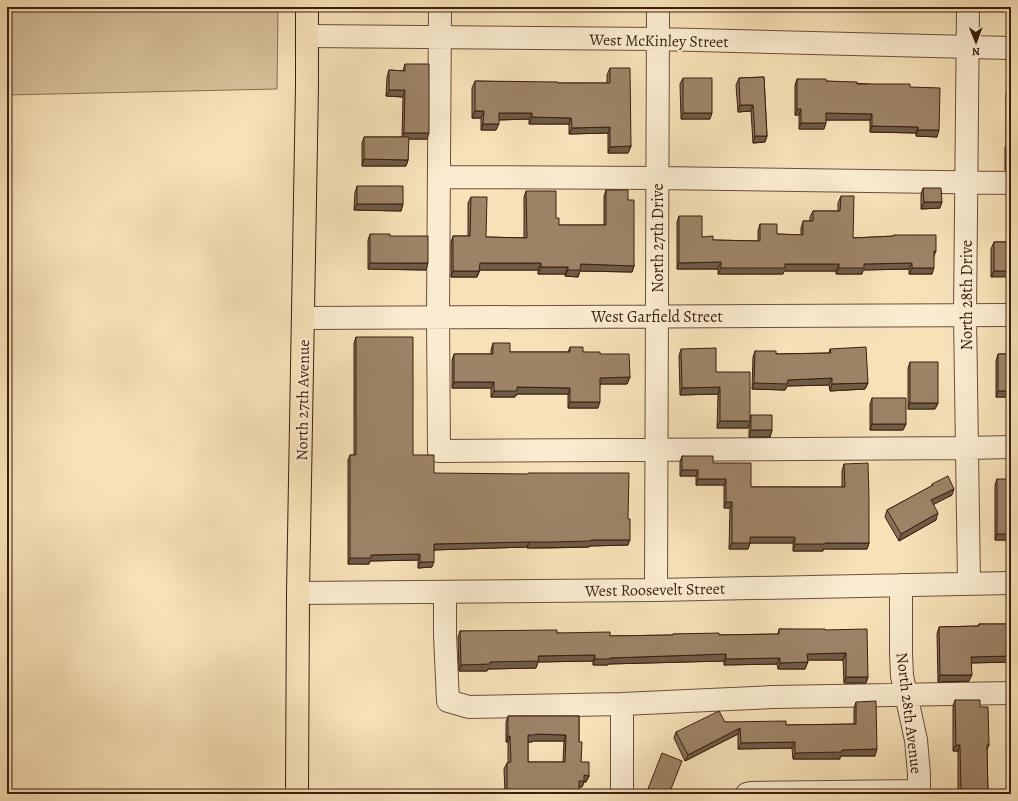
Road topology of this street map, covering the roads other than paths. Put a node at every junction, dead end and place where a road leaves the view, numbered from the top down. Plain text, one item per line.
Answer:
1 (307, 7) edge
2 (440, 7) edge
3 (658, 7) edge
4 (968, 7) edge
5 (307, 36) junction
6 (440, 37) junction
7 (658, 39) junction
8 (968, 47) junction
9 (1011, 48) edge
10 (439, 177) junction
11 (658, 178) junction
12 (967, 183) junction
13 (1011, 183) edge
14 (965, 315) junction
15 (1011, 315) edge
16 (657, 316) junction
17 (438, 317) junction
18 (303, 318) junction
19 (1011, 446) edge
20 (968, 448) junction
21 (657, 450) junction
22 (1011, 582) edge
23 (969, 583) junction
24 (901, 585) junction
25 (656, 590) junction
26 (445, 592) junction
27 (298, 593) junction
28 (1011, 693) edge
29 (906, 694) junction
30 (622, 704) junction
31 (919, 792) edge
32 (821, 793) edge
33 (297, 794) edge
34 (622, 794) edge
35 (746, 794) edge

1 - 5 main road, North 27th Avenue
2 - 6 street
3 - 7 street, North 27th Drive
4 - 8 street, North 28th Drive
5 - 6 street, West McKinley Street
5 - 18 main road, North 27th Avenue
6 - 7 street, West McKinley Street
6 - 10 street
7 - 8 street, West McKinley Street
7 - 11 street, North 27th Drive
8 - 9 street, West McKinley Street
8 - 12 street, North 28th Drive
10 - 11 street
10 - 17 street
11 - 12 street
11 - 16 street, North 27th Drive
12 - 13 street
12 - 14 street, North 28th Drive
14 - 15 street, West Garfield Street
14 - 16 street, West Garfield Street
14 - 20 street, North 28th Drive
16 - 17 street, West Garfield Street
16 - 21 street, North 27th Drive
17 - 18 street, West Garfield Street
17 - 21 street
18 - 27 main road, North 27th Avenue
19 - 20 street
20 - 21 street
20 - 23 street, North 28th Drive
21 - 25 street, North 27th Drive
22 - 23 street, West Roosevelt Street
23 - 24 street, West Roosevelt Street
24 - 25 street, West Roosevelt Street
24 - 29 street, North 28th Avenue
25 - 26 street, West Roosevelt Street
26 - 27 street, West Roosevelt Street
26 - 30 street
27 - 33 main road, North 27th Avenue
28 - 29 street
29 - 30 street
29 - 31 street, North 28th Avenue
30 - 34 street
31 - 32 street
32 - 35 street

